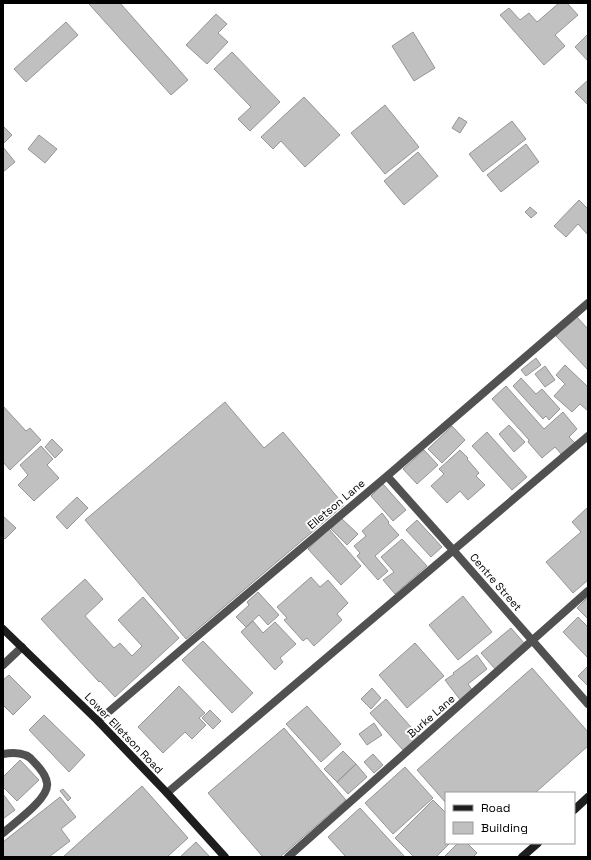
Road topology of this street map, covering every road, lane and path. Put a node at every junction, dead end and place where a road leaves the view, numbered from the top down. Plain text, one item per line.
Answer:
1 (588, 303) edge
2 (588, 436) edge
3 (387, 476) junction
4 (453, 550) junction
5 (588, 591) edge
6 (3, 629) edge
7 (532, 641) junction
8 (22, 647) junction
9 (3, 665) edge
10 (588, 704) edge
11 (98, 721) junction
12 (3, 754) edge
13 (167, 793) junction
14 (588, 797) edge
15 (575, 809) edge
16 (3, 833) edge
17 (537, 844) edge
18 (225, 857) edge
19 (288, 857) edge
20 (522, 857) edge

1 - 3 street, Elletson Lane
2 - 4 street
3 - 4 street, Centre Street
3 - 11 street, Elletson Lane
4 - 7 street, Centre Street
4 - 13 street
5 - 7 street, Burke Lane
6 - 8 street, Lower Elletson Road
7 - 10 street, Centre Street
7 - 19 street, Burke Lane
8 - 9 street
8 - 11 street, Lower Elletson Road
11 - 13 street, Lower Elletson Road
12 - 16 street
13 - 18 street, Lower Elletson Road
14 - 15 street
17 - 20 street

